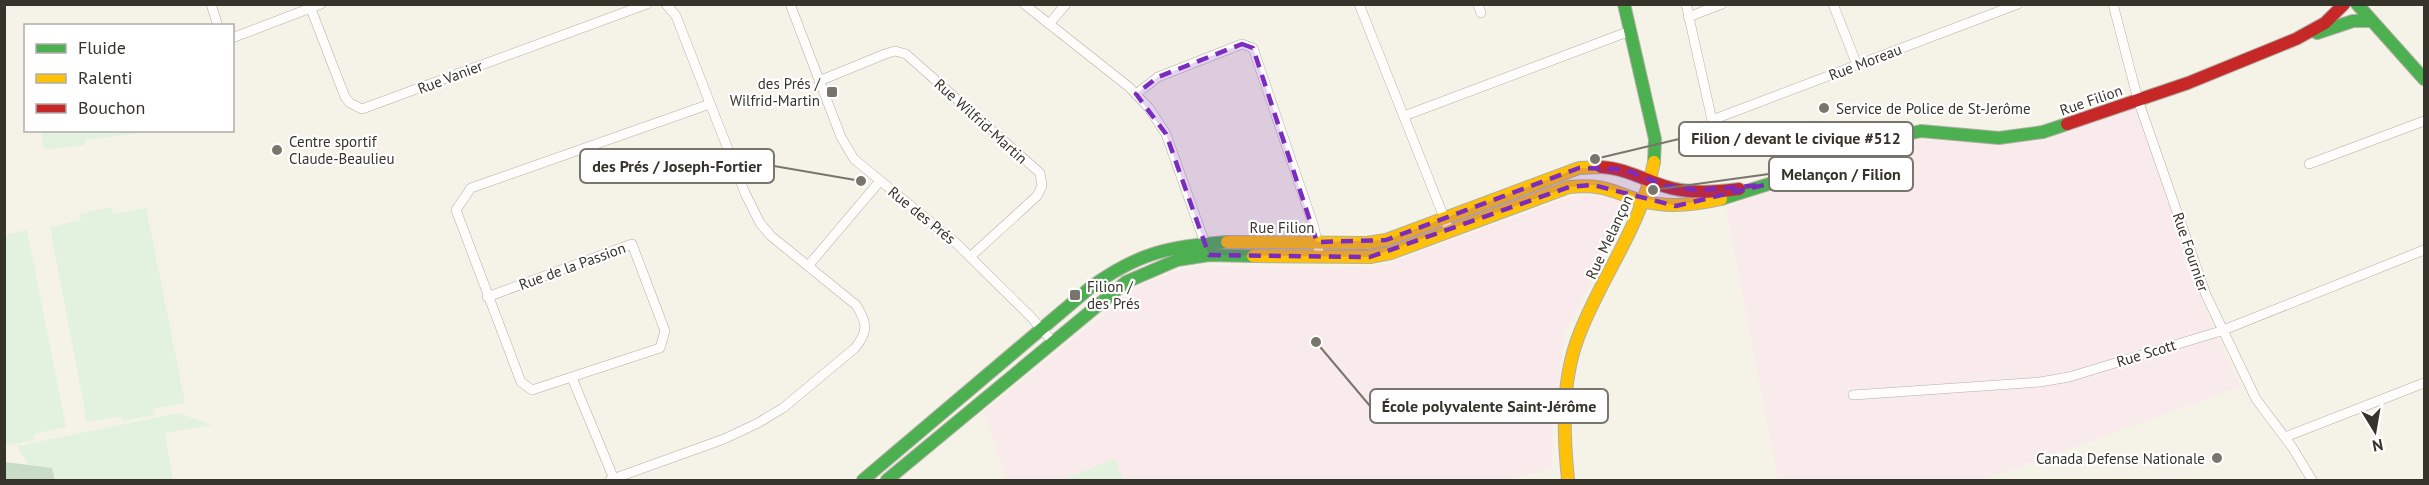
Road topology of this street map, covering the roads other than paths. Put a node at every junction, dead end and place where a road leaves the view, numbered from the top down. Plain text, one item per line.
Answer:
1 (211, 4) edge
2 (321, 4) edge
3 (646, 4) edge
4 (666, 4) edge
5 (790, 4) edge
6 (1024, 4) edge
7 (1066, 4) edge
8 (1359, 4) edge
9 (1624, 4) edge
10 (1686, 4) edge
11 (1722, 4) edge
12 (1833, 4) edge
13 (2018, 4) edge
14 (2113, 4) edge
15 (2344, 4) edge
16 (2356, 4) edge
17 (311, 9) junction
18 (1688, 17) junction
19 (2372, 21) junction
20 (217, 24) edge
21 (1049, 24) junction
22 (1630, 31) junction
23 (234, 37) edge
24 (2295, 39) junction
25 (1857, 65) junction
26 (2424, 79) edge
27 (819, 81) junction
28 (1136, 94) junction
29 (2138, 100) junction
30 (710, 104) junction
31 (1404, 116) junction
32 (2424, 121) edge
33 (2309, 164) dead end
34 (1650, 180) junction
35 (880, 182) junction
36 (1764, 185) junction
37 (1643, 201) junction
38 (1447, 224) junction
39 (1317, 242) junction
40 (1207, 249) junction
41 (2424, 250) edge
42 (970, 257) junction
43 (1320, 257) junction
44 (808, 266) junction
45 (1118, 267) junction
46 (1126, 282) junction
47 (487, 297) junction
48 (1042, 328) junction
49 (2221, 331) junction
50 (1053, 342) junction
51 (572, 378) junction
52 (2424, 383) edge
53 (1853, 395) dead end
54 (2285, 437) junction
55 (612, 480) edge
56 (863, 480) edge
57 (887, 480) edge
58 (1568, 480) edge
59 (2312, 480) edge

1 - 20 street
2 - 17 street
3 - 17 street, Rue Vanier
4 - 30 street
5 - 27 street, Rue des Prés
6 - 21 street
7 - 21 street
8 - 31 street
9 - 22 street, Rue Melançon
10 - 18 street
11 - 18 street
12 - 25 street
13 - 25 street, Rue Moreau
14 - 29 street, Rue Fournier
15 - 24 street, Rue Filion
16 - 19 street
17 - 23 street
18 - 25 street, Rue Moreau
19 - 24 street
19 - 26 street
21 - 28 street
22 - 31 street
22 - 34 street, Rue Melançon
24 - 29 street, Rue Filion
27 - 35 street, Rue des Prés
27 - 42 street, Rue Wilfrid-Martin
28 - 39 street
28 - 40 street
29 - 36 street, Rue Filion
29 - 49 street, Rue Fournier
30 - 44 street
30 - 47 street
31 - 38 street
32 - 33 street
34 - 36 street, Rue Filion
34 - 37 street, Rue Melançon
34 - 38 street, Rue Filion
35 - 42 street, Rue des Prés
35 - 44 street
36 - 37 street, Rue Filion
37 - 38 street, Rue Filion
37 - 58 street, Rue Melançon
38 - 39 street, Rue Filion
38 - 43 street, Rue Filion
39 - 40 street, Rue Filion
39 - 43 street
40 - 43 street, Rue Filion
40 - 45 street, Rue Filion
40 - 46 street, Rue Filion
41 - 49 street, Rue Scott
42 - 48 street, Rue des Prés
44 - 55 street
45 - 46 street
45 - 48 street, Rue Filion
46 - 50 street, Rue Filion
47 - 51 street, Rue de la Passion
47 - 51 street, Rue de la Passion
48 - 50 street, Rue des Prés
48 - 56 street, Rue Filion
49 - 53 street, Rue Scott
49 - 54 street, Rue Fournier
50 - 57 street, Rue Filion
51 - 55 street
52 - 54 street
54 - 59 street, Rue Fournier

